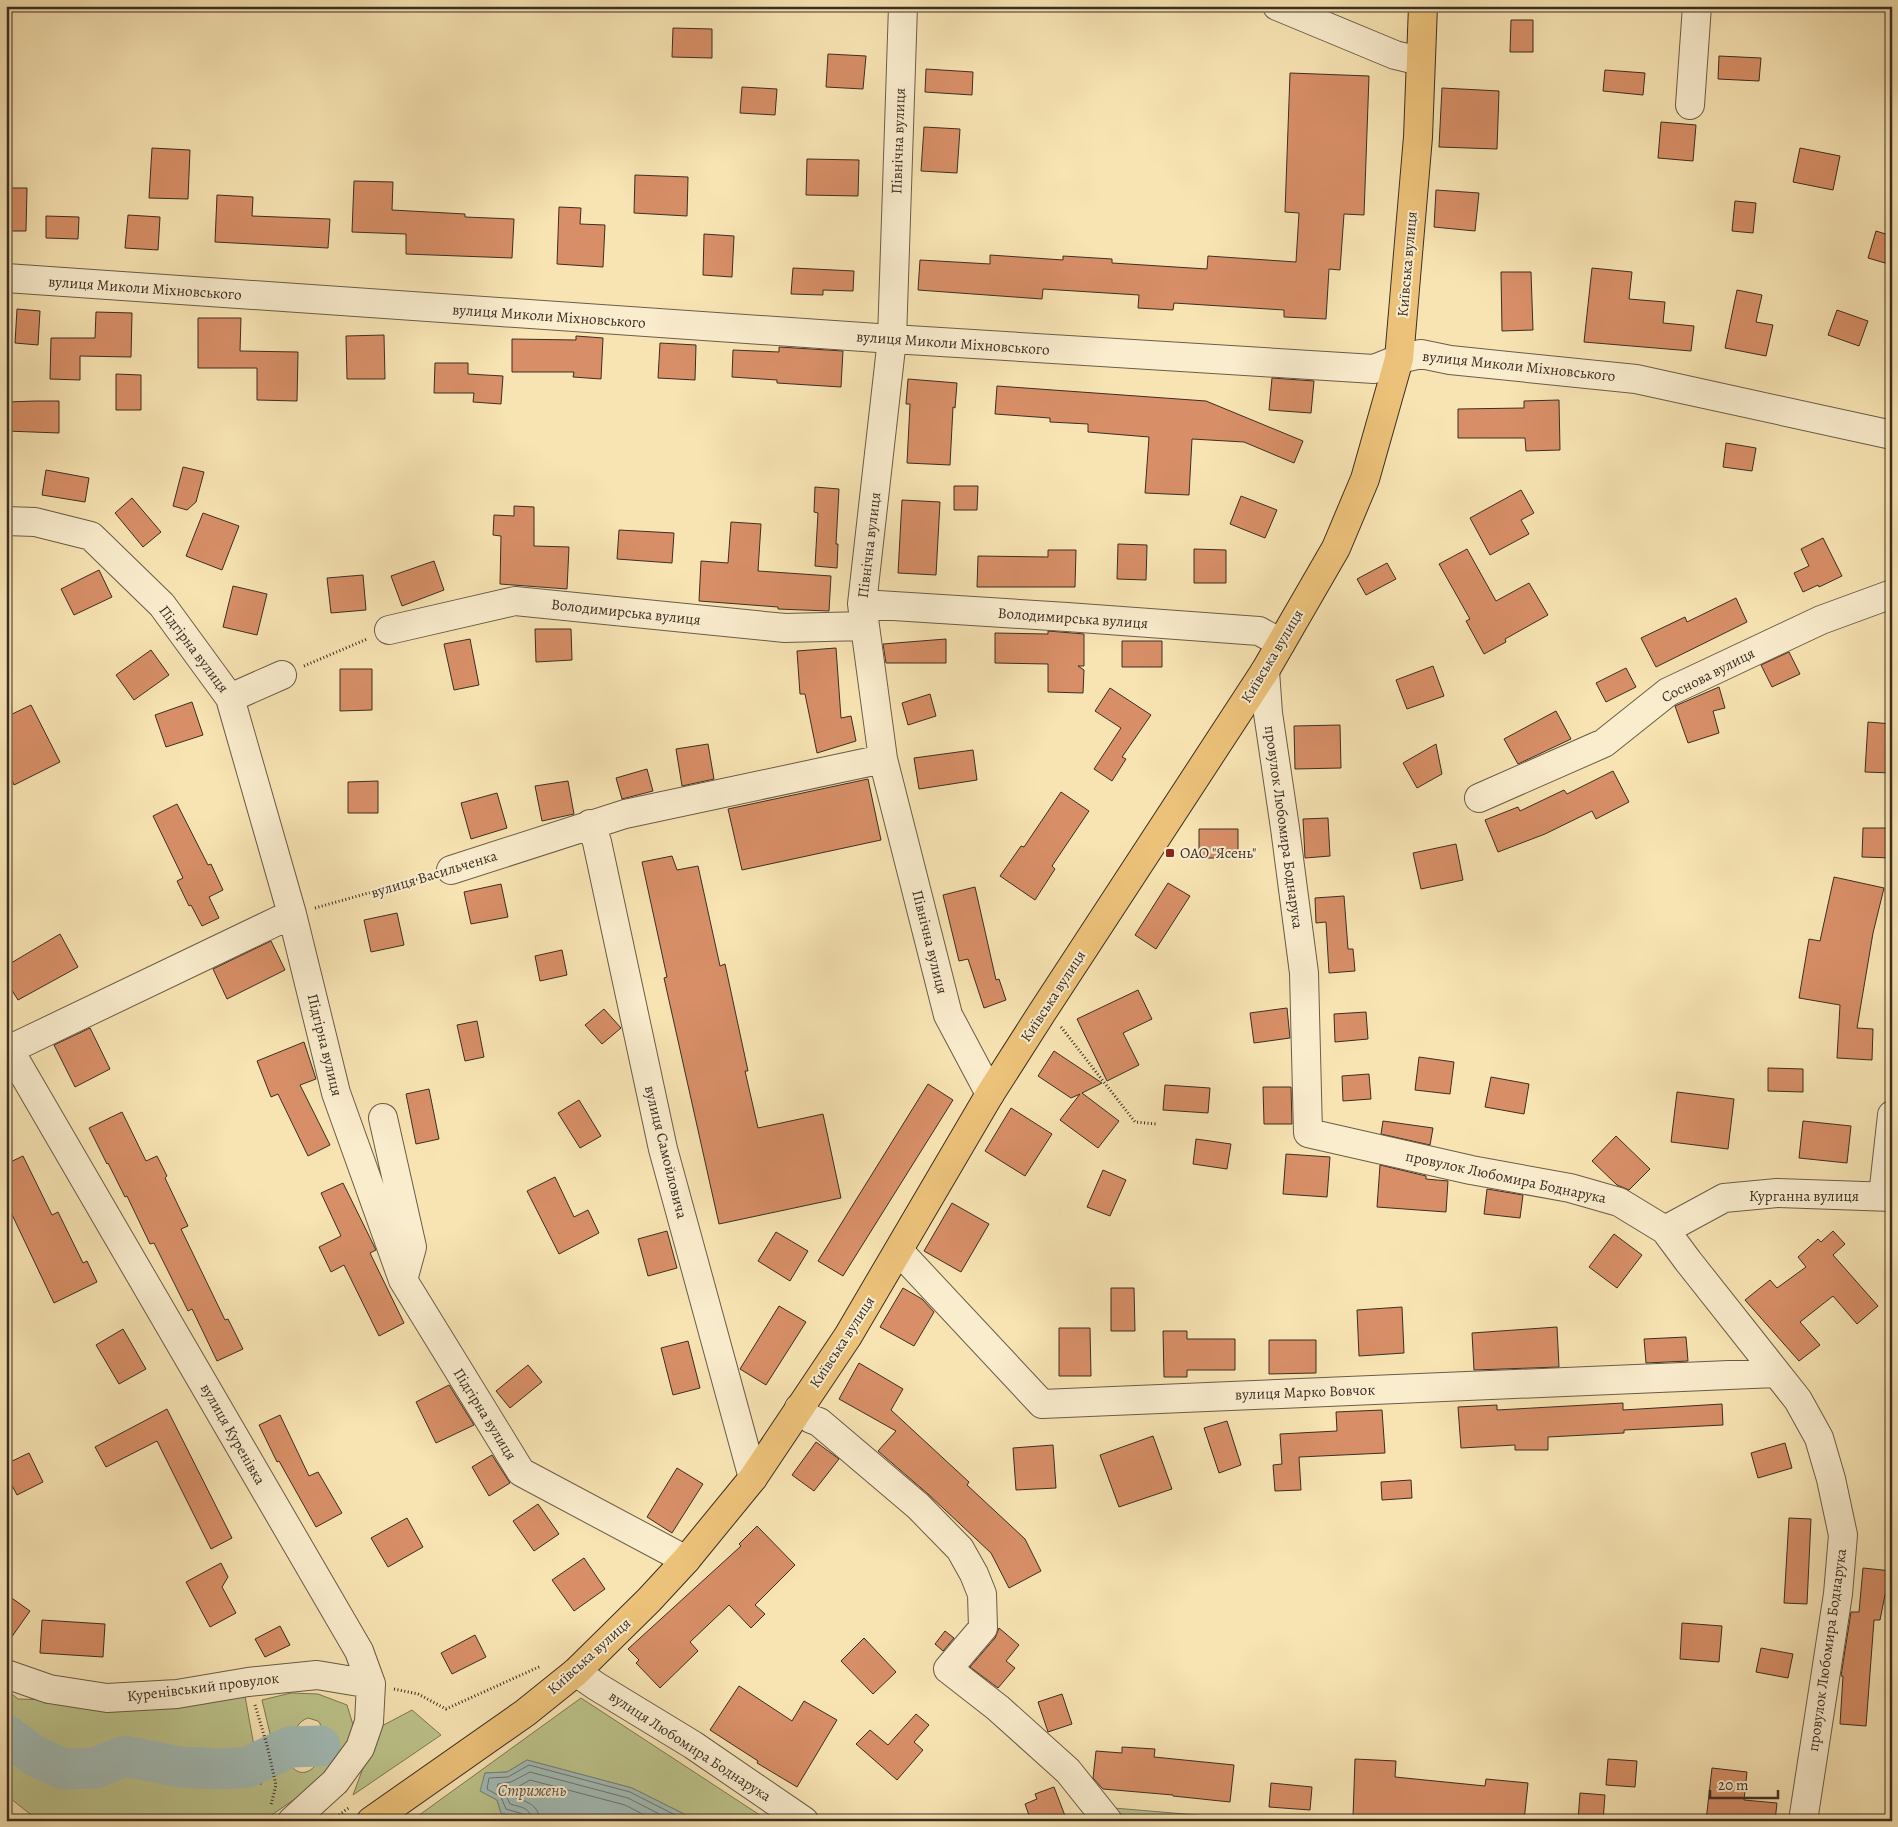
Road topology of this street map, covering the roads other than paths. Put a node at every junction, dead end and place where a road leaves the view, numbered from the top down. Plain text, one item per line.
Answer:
1 (903, 6) edge
2 (1277, 6) edge
3 (1423, 6) edge
4 (1697, 6) edge
5 (1420, 61) junction
6 (1690, 105) dead end
7 (6, 278) edge
8 (892, 339) junction
9 (1399, 358) junction
10 (1892, 435) edge
11 (6, 521) edge
12 (1892, 594) edge
13 (863, 615) junction
14 (389, 630) road end
15 (1281, 643) junction
16 (1265, 671) junction
17 (282, 675) dead end
18 (230, 698) junction
19 (883, 759) junction
20 (1479, 798) dead end
21 (590, 824) junction
22 (452, 870) road end
23 (292, 914) junction
24 (7, 1048) edge
25 (990, 1094) junction
26 (1892, 1115) edge
27 (383, 1118) dead end
28 (1887, 1197) edge
29 (1665, 1230) junction
30 (899, 1251) junction
31 (403, 1280) junction
32 (1776, 1372) junction
33 (800, 1408) junction
34 (753, 1478) junction
35 (686, 1560) junction
36 (576, 1672) junction
37 (6, 1674) edge
38 (371, 1684) junction
39 (292, 1821) edge
40 (371, 1821) edge
41 (804, 1821) edge
42 (1108, 1821) edge
43 (1803, 1821) edge

1 - 8 street, Північна вулиця
2 - 5 street
3 - 5 main road, Київська вулиця
4 - 6 street
5 - 9 main road, Київська вулиця
7 - 8 street, вулиця Миколи Міхновського
8 - 9 street, вулиця Миколи Міхновського
8 - 13 street, Північна вулиця
9 - 10 street, вулиця Миколи Міхновського
9 - 15 main road, Київська вулиця
11 - 18 street, Підгірна вулиця
12 - 20 street, Соснова вулиця
13 - 14 street, Володимирська вулиця
13 - 15 street, Володимирська вулиця
13 - 19 street, Північна вулиця
15 - 16 main road, Київська вулиця
16 - 25 main road, Київська вулиця
16 - 29 street, провулок Любомира Боднарука
17 - 18 street
18 - 23 street, Підгірна вулиця
19 - 21 street, вулиця Васильченка
19 - 25 street, Північна вулиця
21 - 22 street, вулиця Васильченка
21 - 34 street, вулиця Самойловича
23 - 24 street
23 - 31 street, Підгірна вулиця
24 - 38 street, вулиця Куренівка
25 - 30 main road, Київська вулиця
26 - 28 street
27 - 31 street
28 - 29 street, Курганна вулиця
29 - 32 street, провулок Любомира Боднарука
30 - 32 street, вулиця Марко Вовчок
30 - 33 main road, Київська вулиця
31 - 35 street, Підгірна вулиця
32 - 43 street, провулок Любомира Боднарука
33 - 34 main road, Київська вулиця
33 - 42 street
34 - 35 main road, Київська вулиця
35 - 36 main road, Київська вулиця
36 - 40 main road, Київська вулиця
36 - 41 street, вулиця Любомира Боднарука
37 - 38 street, Куренівський провулок
38 - 39 street, вулиця Куренівка

